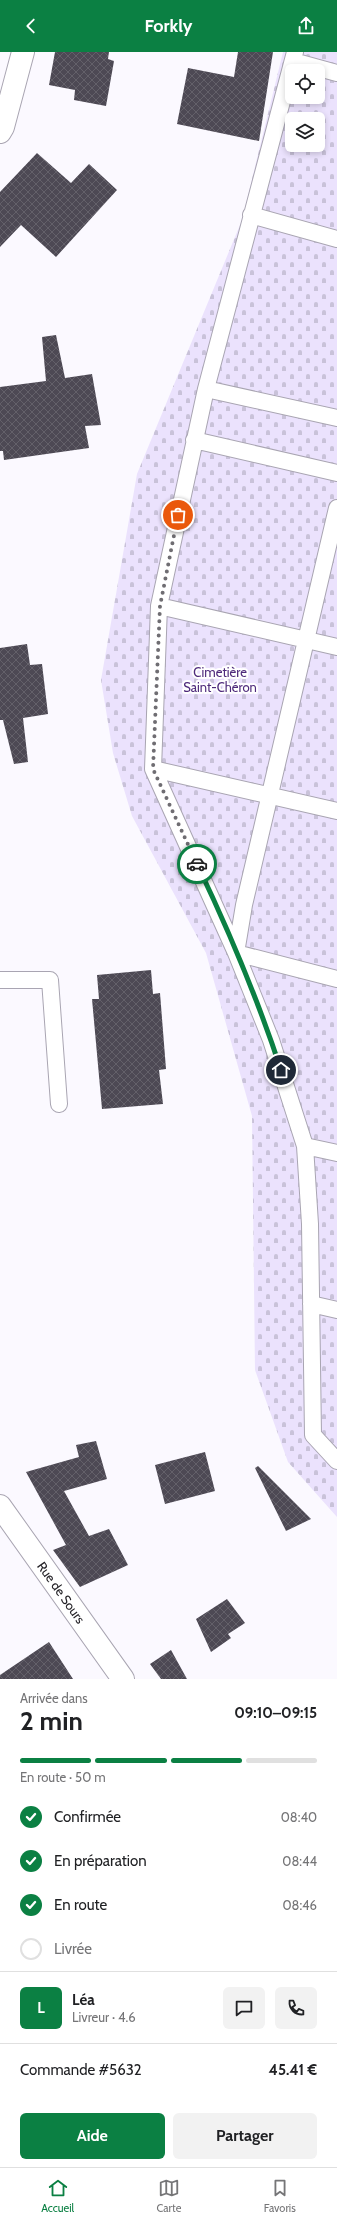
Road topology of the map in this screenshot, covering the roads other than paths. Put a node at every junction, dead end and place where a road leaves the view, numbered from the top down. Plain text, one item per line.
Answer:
1 (23, 52) edge
2 (294, 56) edge
3 (337, 73) edge
4 (2, 129) edge
5 (251, 215) junction
6 (337, 239) edge
7 (206, 389) junction
8 (337, 418) edge
9 (194, 440) junction
10 (337, 473) edge
11 (337, 508) edge
12 (160, 606) junction
13 (306, 640) junction
14 (337, 647) edge
15 (153, 769) junction
16 (269, 794) junction
17 (337, 811) edge
18 (236, 953) junction
19 (337, 979) edge
20 (0, 980) edge
21 (59, 1104) dead end
22 (305, 1146) junction
23 (337, 1153) edge
24 (312, 1304) junction
25 (337, 1310) edge
26 (337, 1461) edge
27 (0, 1506) edge
28 (123, 1679) edge

1 - 4 main road
2 - 3 lane
2 - 5 lane
5 - 6 lane
5 - 7 lane
7 - 8 lane
7 - 9 lane
9 - 10 lane
9 - 12 lane
11 - 13 lane
12 - 13 lane
12 - 15 lane
13 - 14 lane
13 - 16 lane
15 - 16 lane
15 - 18 lane
16 - 17 lane
16 - 18 lane
18 - 19 lane
18 - 22 lane
20 - 21 lane
22 - 23 lane
22 - 24 lane
24 - 25 lane
24 - 26 lane
27 - 28 main road, Rue de Sours

